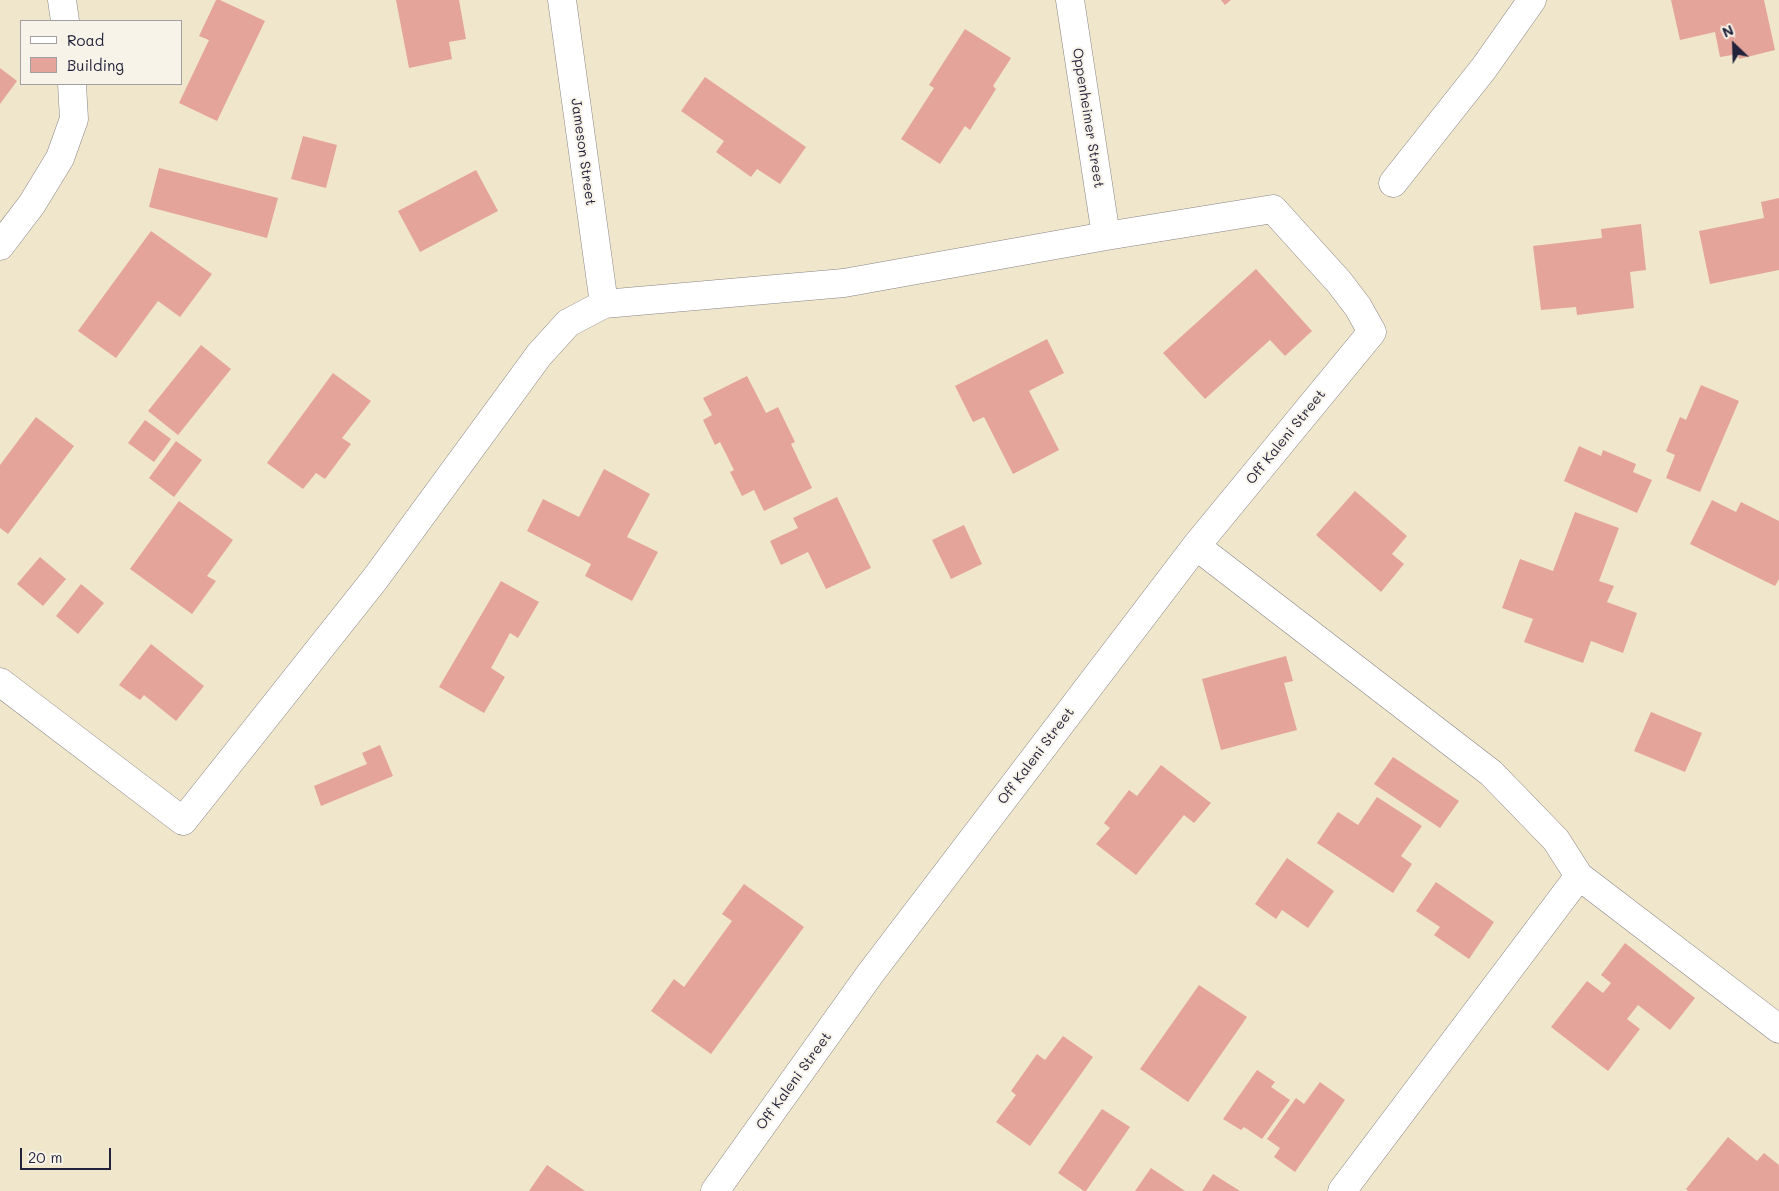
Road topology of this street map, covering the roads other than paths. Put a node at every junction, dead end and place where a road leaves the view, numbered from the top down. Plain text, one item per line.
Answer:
1 (62, 0) edge
2 (562, 0) edge
3 (1070, 0) edge
4 (1532, 0) edge
5 (65, 20) edge
6 (72, 85) edge
7 (1393, 183) dead end
8 (1106, 236) junction
9 (0, 246) edge
10 (604, 304) junction
11 (1196, 546) junction
12 (0, 682) edge
13 (1579, 876) junction
14 (1779, 1029) edge
15 (715, 1191) edge
16 (1342, 1191) edge

1 - 5 street
2 - 10 street, Jameson Street
3 - 8 street, Oppenheimer Street
4 - 7 street
6 - 9 street
8 - 10 street
8 - 11 street, Off Kaleni Street
10 - 12 street
11 - 13 street
11 - 15 street, Off Kaleni Street
13 - 14 street
13 - 16 street

